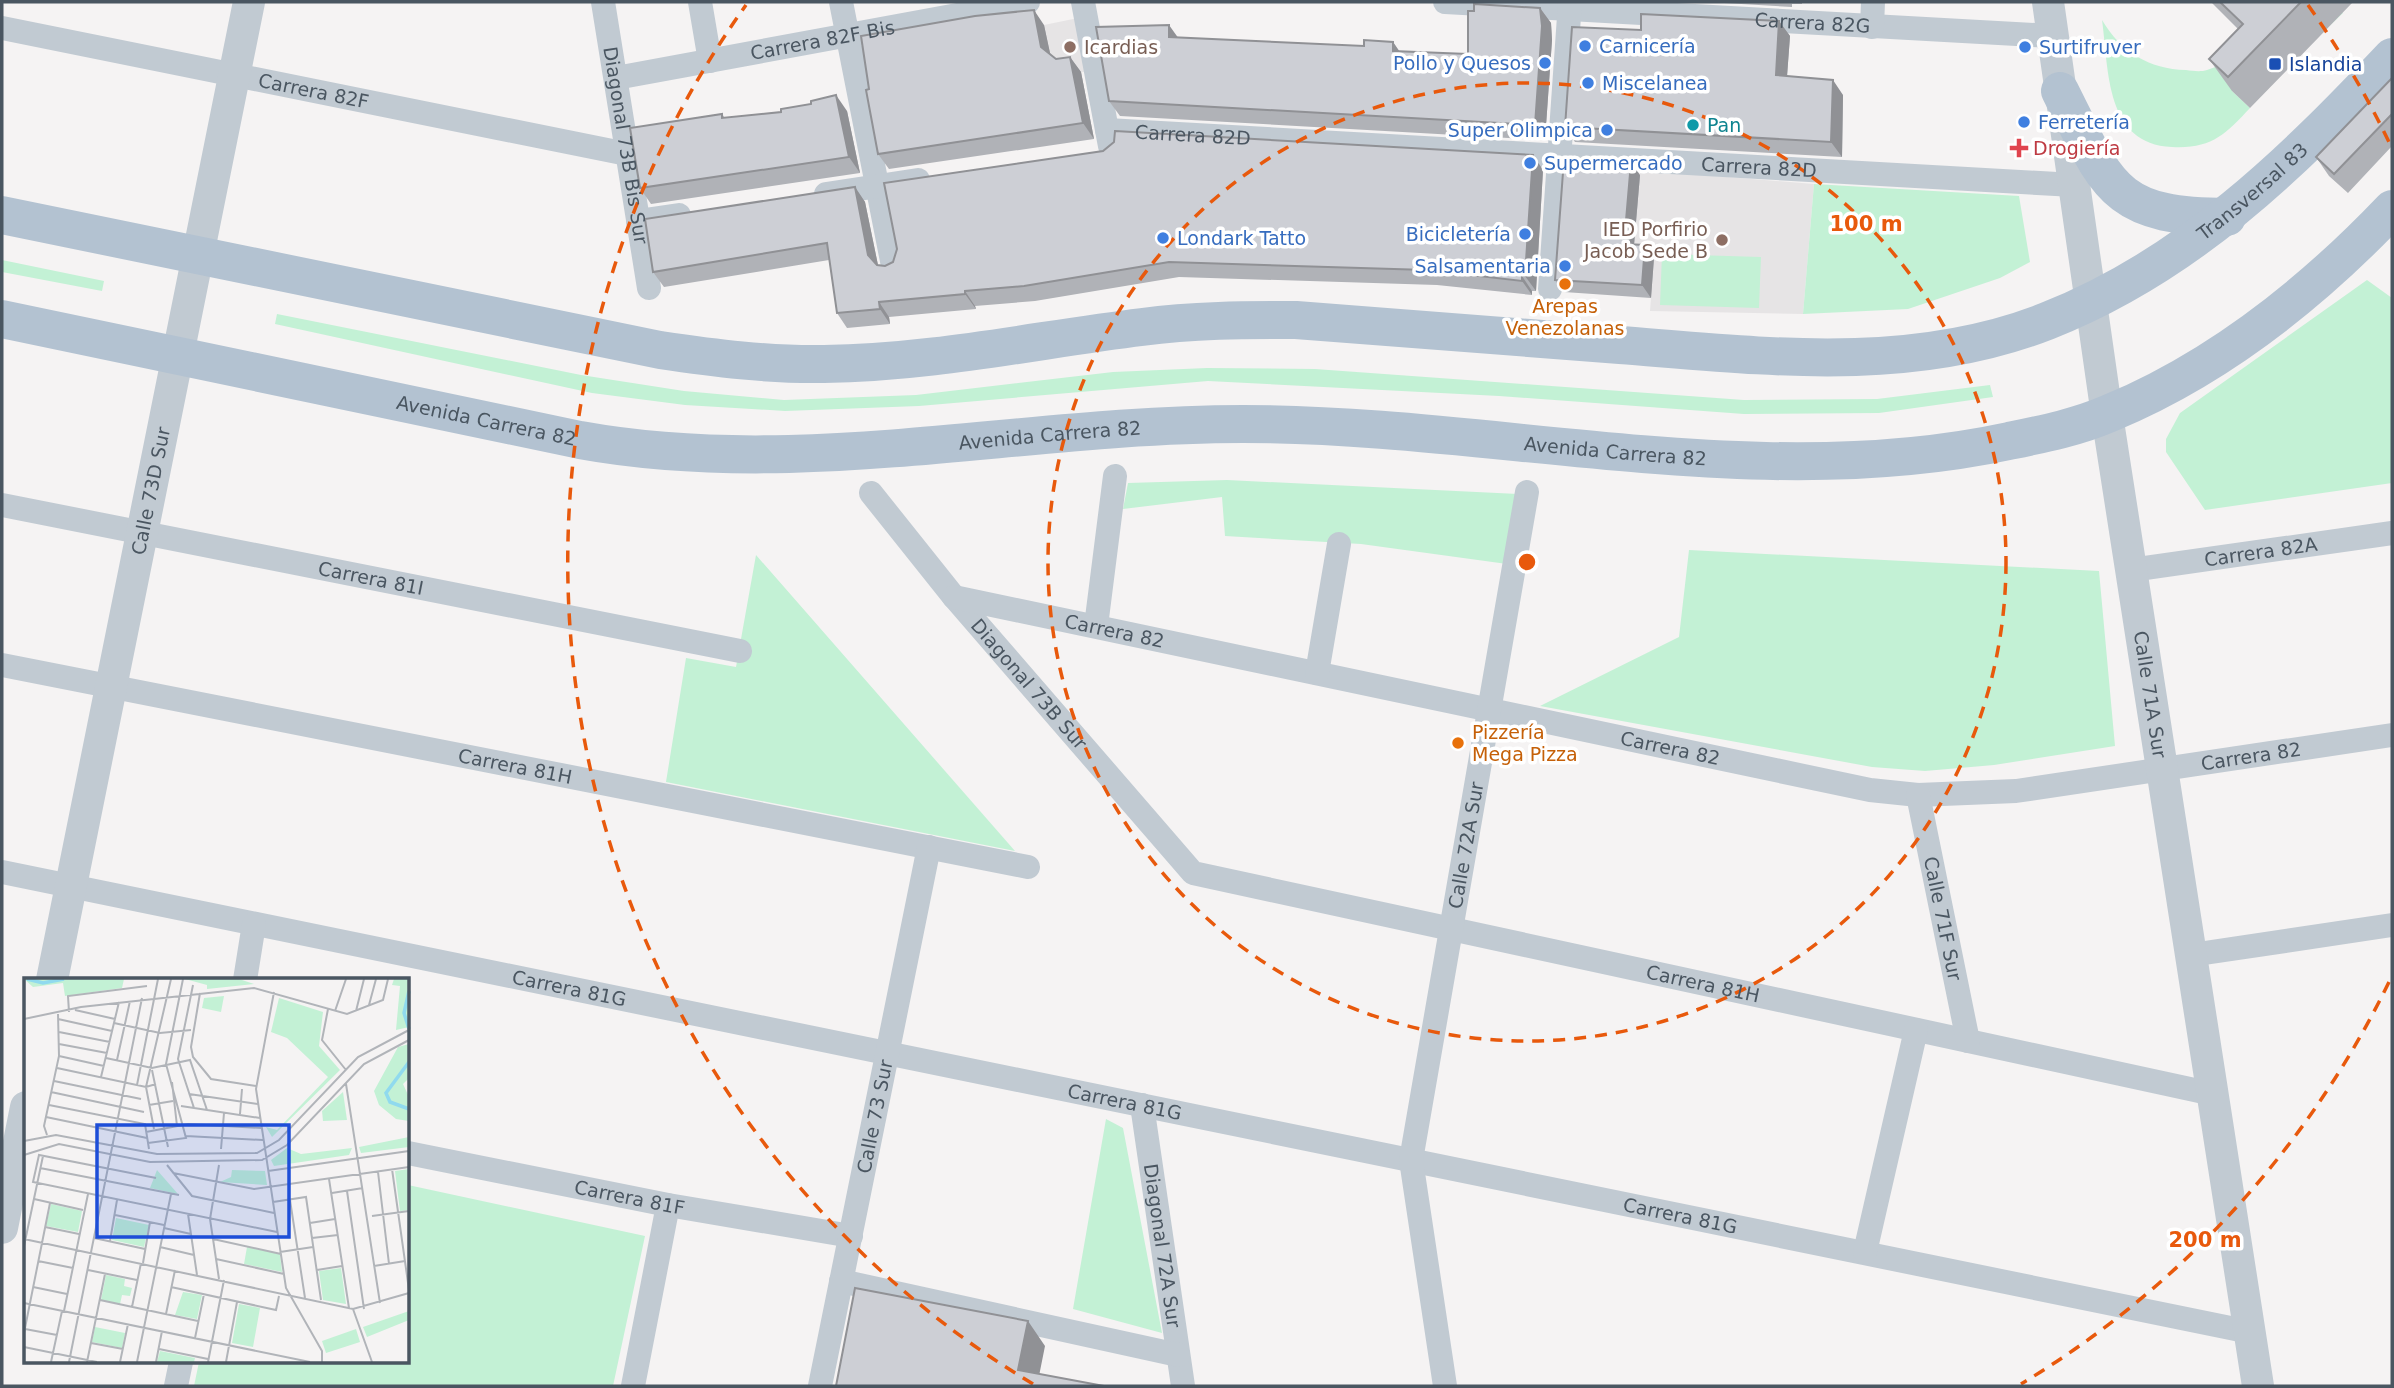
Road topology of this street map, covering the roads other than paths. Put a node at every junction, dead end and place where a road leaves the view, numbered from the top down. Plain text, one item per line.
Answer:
1 (249, 2) edge
2 (603, 2) edge
3 (700, 2) edge
4 (841, 2) edge
5 (1028, 2) edge
6 (1083, 2) edge
7 (1445, 2) edge
8 (1873, 2) edge
9 (2048, 2) edge
10 (994, 5) edge
11 (1570, 6) edge
12 (1722, 10) edge
13 (1871, 27) junction
14 (2, 28) edge
15 (848, 35) junction
16 (2052, 36) junction
17 (2392, 57) edge
18 (710, 61) junction
19 (234, 77) junction
20 (616, 78) junction
21 (2060, 91) junction
22 (1109, 141) junction
23 (627, 155) junction
24 (1084, 155) edge
25 (1559, 156) junction
26 (946, 176) edge
27 (2074, 185) junction
28 (877, 186) junction
29 (798, 198) edge
30 (2392, 209) edge
31 (705, 212) edge
32 (2, 215) edge
33 (2227, 217) junction
34 (638, 221) junction
35 (198, 255) junction
36 (893, 266) edge
37 (649, 288) dead end
38 (1550, 289) dead end
39 (2091, 301) junction
40 (2, 319) edge
41 (178, 356) junction
42 (2107, 415) junction
43 (1115, 476) dead end
44 (1527, 492) dead end
45 (871, 493) dead end
46 (2, 505) edge
47 (142, 533) junction
48 (2392, 533) edge
49 (1339, 544) dead end
50 (2131, 570) junction
51 (954, 597) junction
52 (1096, 626) junction
53 (740, 651) dead end
54 (2, 665) edge
55 (1317, 673) junction
56 (111, 686) junction
57 (1489, 710) junction
58 (2392, 735) edge
59 (2162, 769) junction
60 (1918, 795) junction
61 (929, 847) junction
62 (1028, 867) dead end
63 (2, 872) edge
64 (1193, 873) joint
65 (71, 886) junction
66 (254, 924) junction
67 (2392, 925) edge
68 (1451, 929) junction
69 (2191, 956) junction
70 (52, 978) edge
71 (245, 978) edge
72 (1916, 1030) junction
73 (1968, 1041) junction
74 (887, 1054) junction
75 (2213, 1094) junction
76 (1142, 1105) junction
77 (24, 1117) edge
78 (410, 1153) edge
79 (1411, 1160) junction
80 (668, 1205) junction
81 (2, 1228) edge
82 (851, 1236) junction
83 (1865, 1252) junction
84 (841, 1281) junction
85 (2250, 1332) junction
86 (1178, 1355) junction
87 (181, 1364) edge
88 (176, 1386) edge
89 (633, 1386) edge
90 (820, 1386) edge
91 (1182, 1386) edge
92 (1445, 1386) edge
93 (2258, 1386) edge

1 - 19 street, Calle 73D Sur
2 - 20 street, Diagonal 73B Bis Sur
3 - 18 street
4 - 15 street
5 - 10 street, Carrera 82F Bis
6 - 22 street
7 - 11 street, Carrera 82G
8 - 13 street
9 - 16 street, Calle 71A Sur
10 - 15 street, Carrera 82F Bis
11 - 12 street, Carrera 82G
11 - 25 street
12 - 13 street, Carrera 82G
13 - 16 street, Carrera 82G
14 - 19 street, Carrera 82F
15 - 18 street, Carrera 82F Bis
15 - 28 street
16 - 21 street, Calle 71A Sur
17 - 33 main road, Transversal 83
18 - 20 street, Carrera 82F Bis
19 - 23 street, Carrera 82F
19 - 35 street, Calle 73D Sur
20 - 23 street, Diagonal 73B Bis Sur
21 - 27 street, Calle 71A Sur
21 - 33 main road
22 - 24 street, Carrera 82D
22 - 25 street, Carrera 82D
23 - 34 street, Diagonal 73B Bis Sur
25 - 27 street, Carrera 82D
25 - 38 street
26 - 28 street
27 - 39 street, Calle 71A Sur
28 - 29 street
28 - 36 street
30 - 42 main road
31 - 34 street
32 - 35 main road
33 - 39 main road, Transversal 83
34 - 37 street, Diagonal 73B Bis Sur
35 - 39 main road
35 - 41 street, Calle 73D Sur
39 - 42 street, Calle 71A Sur
40 - 41 main road, Avenida Carrera 82
41 - 42 main road, Avenida Carrera 82
41 - 47 street, Calle 73D Sur
42 - 50 street, Calle 71A Sur
43 - 52 street
44 - 57 street, Calle 72A Sur
45 - 51 street, Diagonal 73B Sur
46 - 47 street, Carrera 81I
47 - 53 street, Carrera 81I
47 - 56 street, Calle 73D Sur
48 - 50 street, Carrera 82A
49 - 55 street
50 - 59 street, Calle 71A Sur
51 - 52 street, Carrera 82
51 - 64 street, Diagonal 73B Sur
52 - 55 street, Carrera 82
54 - 56 street, Carrera 81H
55 - 57 street, Carrera 82
56 - 61 street, Carrera 81H
56 - 65 street, Calle 73D Sur
57 - 60 street, Carrera 82
57 - 68 street, Calle 72A Sur
58 - 59 street, Carrera 82
59 - 60 street, Carrera 82
59 - 69 street, Calle 71A Sur
60 - 73 street, Calle 71F Sur
61 - 62 street, Carrera 81H
61 - 74 street, Calle 73 Sur
63 - 65 street, Carrera 81G
64 - 68 street, Carrera 81H
65 - 66 street, Carrera 81G
65 - 70 street, Calle 73D Sur
66 - 71 street
66 - 74 street, Carrera 81G
67 - 69 street
68 - 72 street, Carrera 81H
68 - 79 street, Calle 72A Sur
69 - 75 street, Calle 71A Sur
72 - 73 street, Carrera 81H
72 - 83 street
73 - 75 street, Carrera 81H
74 - 76 street, Carrera 81G
74 - 82 street, Calle 73 Sur
75 - 85 street, Calle 71A Sur
76 - 79 street, Carrera 81G
76 - 86 street, Diagonal 72A Sur
77 - 81 street
78 - 80 street, Carrera 81F
79 - 83 street, Carrera 81G
79 - 92 street, Calle 72A Sur
80 - 82 street, Carrera 81F
80 - 89 street
82 - 84 street, Calle 73 Sur
83 - 85 street, Carrera 81G
84 - 86 street
84 - 90 street, Calle 73 Sur
85 - 93 street, Calle 71A Sur
86 - 91 street, Diagonal 72A Sur
87 - 88 street

